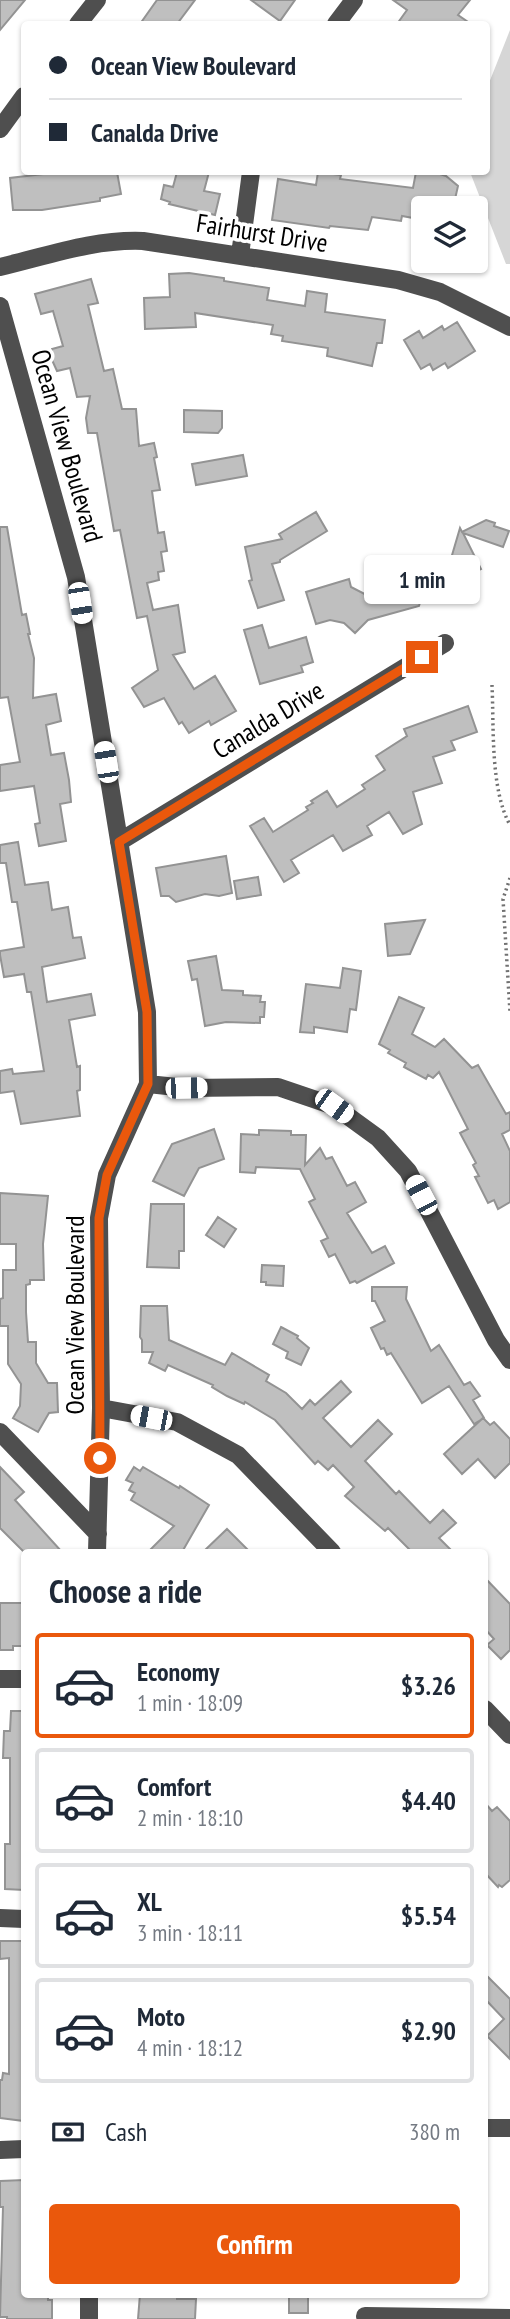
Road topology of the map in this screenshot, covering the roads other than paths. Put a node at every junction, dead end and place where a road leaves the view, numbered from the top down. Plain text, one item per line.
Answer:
1 (97, 0) edge
2 (354, 0) edge
3 (80, 21) edge
4 (338, 21) edge
5 (21, 100) edge
6 (0, 129) edge
7 (251, 175) edge
8 (240, 255) junction
9 (0, 267) edge
10 (0, 306) edge
11 (510, 327) edge
12 (444, 643) dead end
13 (119, 842) junction
14 (148, 1084) junction
15 (510, 1360) edge
16 (101, 1408) junction
17 (0, 1432) edge
18 (98, 1534) junction
19 (97, 1549) edge
20 (329, 1549) edge
21 (0, 1679) edge
22 (21, 1679) edge
23 (488, 1712) edge
24 (510, 1735) edge
25 (0, 1918) edge
26 (21, 1919) edge
27 (488, 2128) edge
28 (510, 2128) edge
29 (21, 2149) edge
30 (0, 2150) edge
31 (89, 2298) edge
32 (365, 2316) dead end
33 (510, 2318) edge
34 (89, 2319) edge

1 - 3 street
2 - 4 street
5 - 6 street
7 - 8 street
8 - 9 street, Fairhurst Drive
8 - 11 street, Fairhurst Drive
10 - 13 street, Ocean View Boulevard
12 - 13 street, Canalda Drive
13 - 14 street, Ocean View Boulevard
14 - 15 street
14 - 16 street, Ocean View Boulevard
16 - 18 street, Ocean View Boulevard
16 - 20 street
17 - 18 street
18 - 19 street, Ocean View Boulevard
21 - 22 street
23 - 24 street
25 - 26 street
27 - 28 street
29 - 30 street
31 - 34 street
32 - 33 street

